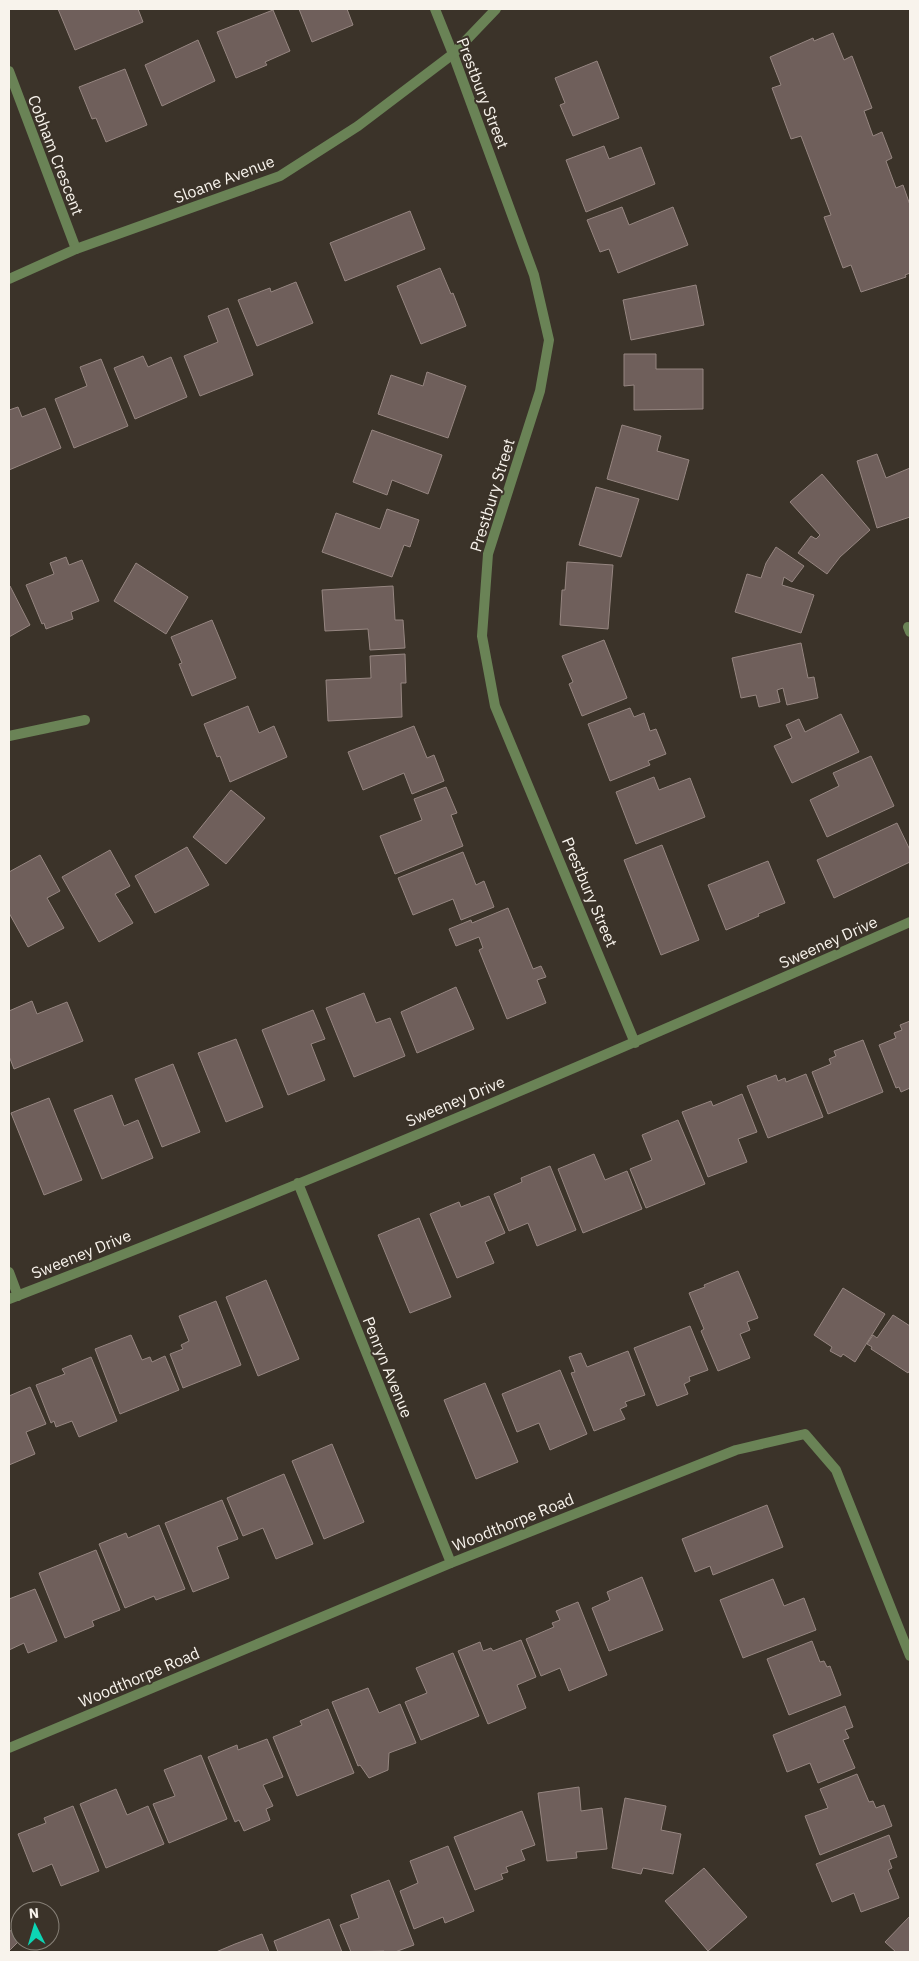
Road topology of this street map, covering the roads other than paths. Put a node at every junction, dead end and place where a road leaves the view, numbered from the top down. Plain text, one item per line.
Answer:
1 (435, 9) edge
2 (496, 9) edge
3 (453, 54) junction
4 (9, 71) edge
5 (76, 249) junction
6 (9, 279) edge
7 (84, 720) dead end
8 (9, 736) edge
9 (910, 922) edge
10 (635, 1042) junction
11 (298, 1183) junction
12 (9, 1272) edge
13 (13, 1298) edge
14 (451, 1563) junction
15 (910, 1656) edge
16 (9, 1748) edge

1 - 3 street, Prestbury Street
2 - 3 street, Sloane Avenue
3 - 5 street, Sloane Avenue
3 - 10 street, Prestbury Street
4 - 5 street, Cobham Crescent
5 - 6 street, Sloane Avenue
7 - 8 street
9 - 10 street, Sweeney Drive
10 - 11 street, Sweeney Drive
11 - 13 street, Sweeney Drive
11 - 14 street, Penryn Avenue
12 - 13 street
14 - 15 street, Woodthorpe Road
14 - 16 street, Woodthorpe Road

